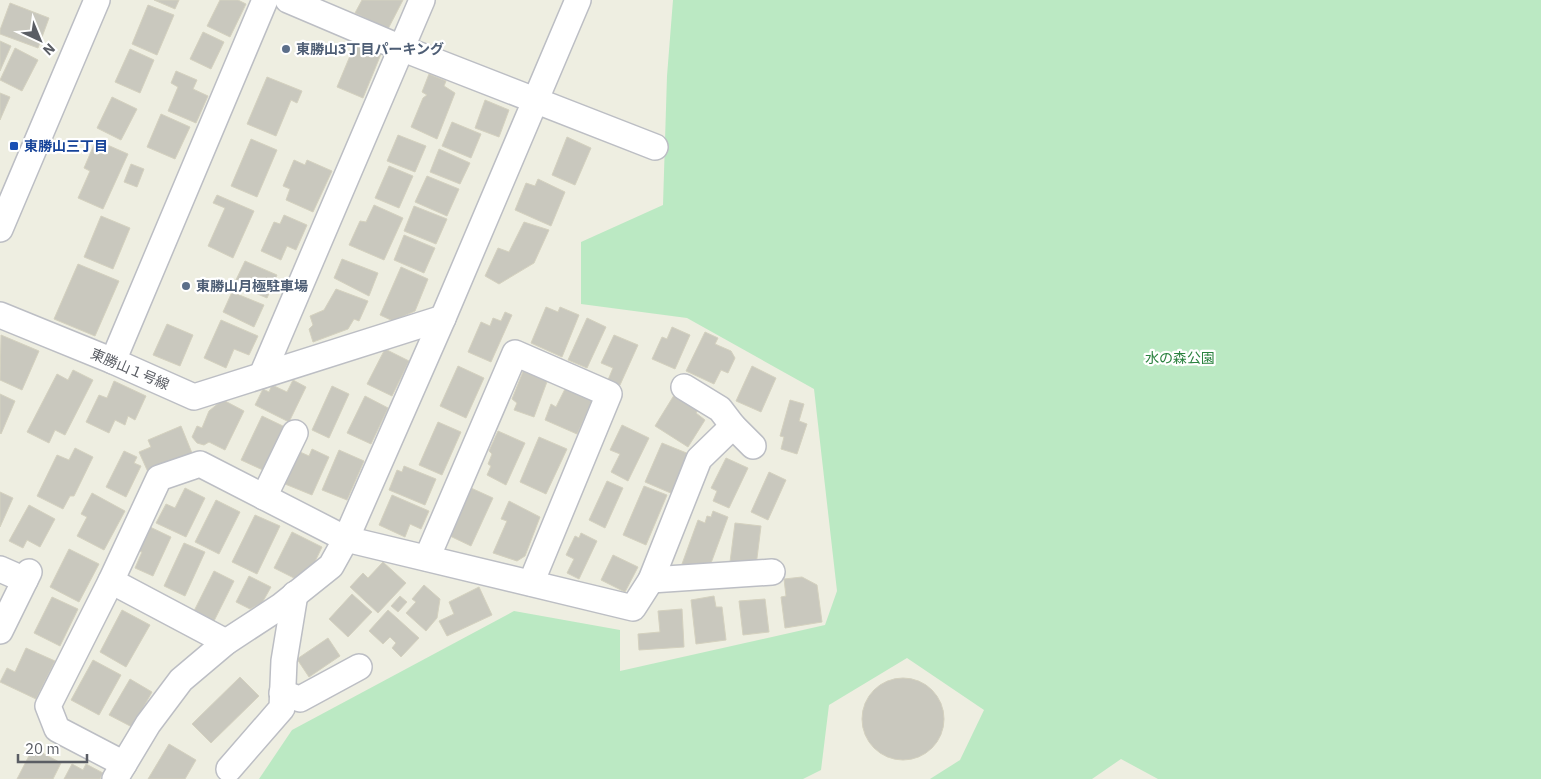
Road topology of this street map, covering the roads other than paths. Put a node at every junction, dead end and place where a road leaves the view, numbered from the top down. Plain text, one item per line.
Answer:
1 (97, 0) edge
2 (265, 0) edge
3 (288, 0) edge
4 (422, 0) edge
5 (578, 0) edge
6 (401, 48) junction
7 (536, 100) junction
8 (655, 148) dead end
9 (0, 229) edge
10 (0, 315) edge
11 (443, 318) junction
12 (113, 361) junction
13 (262, 375) junction
14 (684, 387) dead end
15 (733, 426) junction
16 (295, 432) dead end
17 (753, 446) dead end
18 (264, 497) junction
19 (346, 538) junction
20 (427, 558) junction
21 (0, 569) edge
22 (772, 572) dead end
23 (650, 580) junction
24 (111, 581) junction
25 (531, 583) junction
26 (296, 594) junction
27 (0, 631) edge
28 (226, 642) junction
29 (359, 667) dead end
30 (282, 693) junction
31 (229, 769) dead end
32 (120, 772) edge

1 - 9 street
2 - 12 street
3 - 6 street
4 - 6 street
5 - 7 street
6 - 7 street
6 - 13 street
7 - 8 street
7 - 11 street
10 - 12 street, 東勝山１号線
11 - 13 street, 東勝山１号線
11 - 19 street
12 - 13 street, 東勝山１号線
14 - 15 street
15 - 17 street
15 - 23 street
16 - 18 street
18 - 19 street
18 - 24 street
19 - 20 street
19 - 26 street
20 - 25 street
20 - 25 street
21 - 27 street
22 - 23 street
23 - 25 street
24 - 28 street
24 - 32 street
26 - 28 street
26 - 30 street
28 - 32 street
29 - 30 street
30 - 31 street

